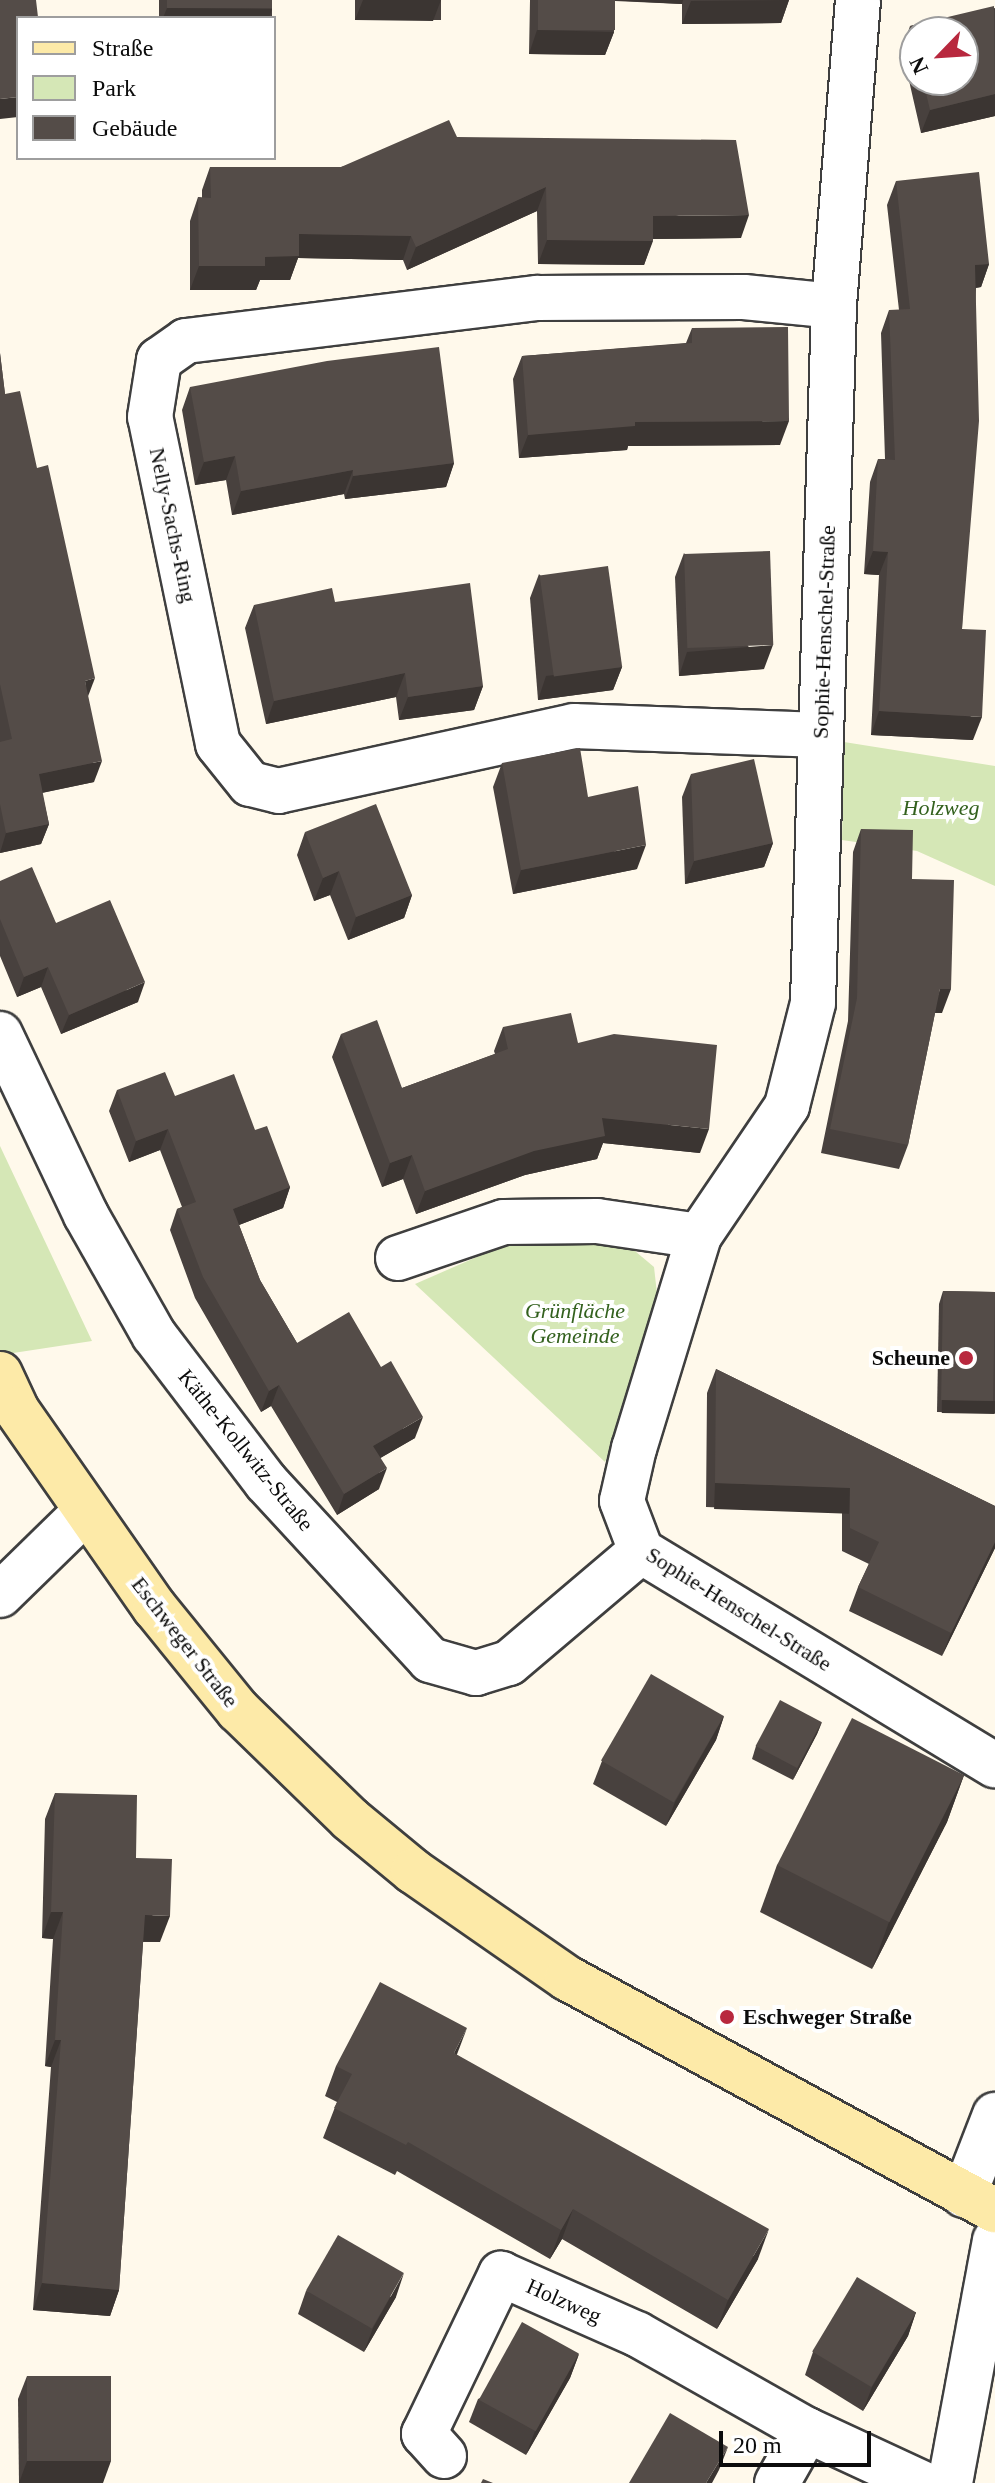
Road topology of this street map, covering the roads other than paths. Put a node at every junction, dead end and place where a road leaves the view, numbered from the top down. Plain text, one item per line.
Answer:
1 (858, 0) edge
2 (834, 306) junction
3 (820, 735) junction
4 (0, 1034) edge
5 (699, 1236) junction
6 (398, 1258) dead end
7 (0, 1374) edge
8 (86, 1511) junction
9 (641, 1551) junction
10 (0, 1595) edge
11 (995, 1765) edge
12 (995, 2115) edge
13 (980, 2202) edge
14 (995, 2240) edge
15 (807, 2430) junction
16 (444, 2456) dead end
17 (777, 2483) edge
18 (921, 2483) edge
19 (950, 2483) edge

1 - 2 street, Sophie-Henschel-Straße
2 - 3 street, Sophie-Henschel-Straße
2 - 3 street, Nelly-Sachs-Ring
3 - 5 street, Sophie-Henschel-Straße
4 - 9 street, Käthe-Kollwitz-Straße
5 - 6 street
5 - 9 street, Sophie-Henschel-Straße
7 - 8 main road, Eschweger Straße
8 - 10 street
8 - 13 main road, Eschweger Straße
9 - 11 street, Sophie-Henschel-Straße
12 - 13 street
14 - 19 street
15 - 16 street, Holzweg
15 - 17 street
15 - 18 street, Holzweg

